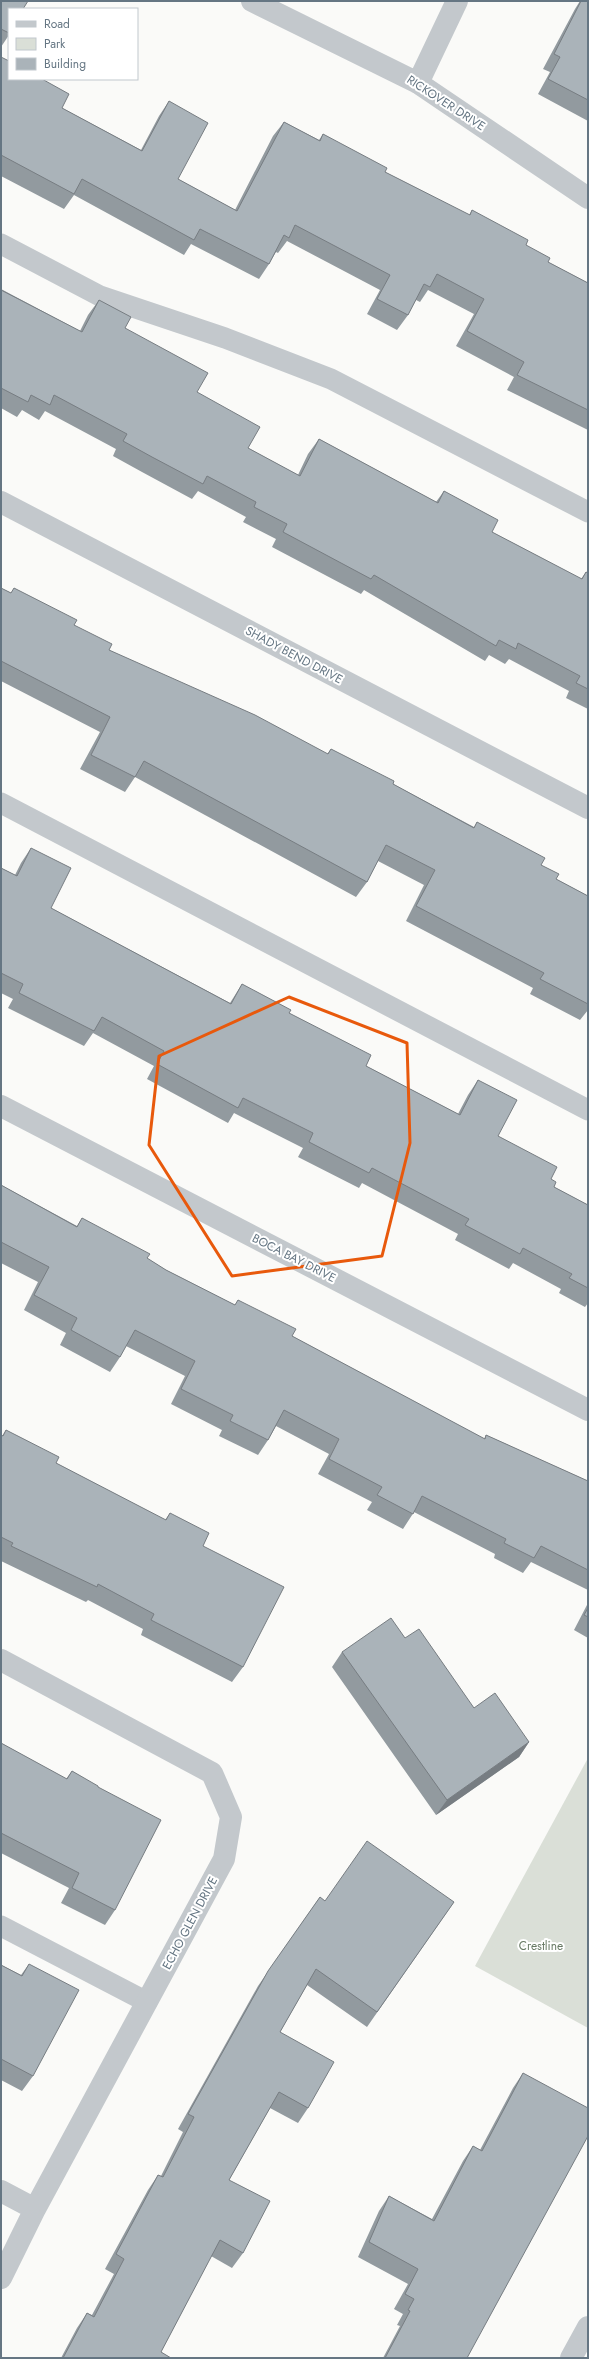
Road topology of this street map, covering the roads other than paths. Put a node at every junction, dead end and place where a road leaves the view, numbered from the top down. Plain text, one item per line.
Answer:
1 (252, 1) edge
2 (457, 1) edge
3 (418, 83) junction
4 (588, 198) edge
5 (1, 244) edge
6 (1, 502) edge
7 (588, 512) edge
8 (1, 803) edge
9 (588, 808) edge
10 (1, 1106) edge
11 (588, 1110) edge
12 (588, 1410) edge
13 (1, 1660) edge
14 (1, 1926) edge
15 (147, 2002) junction
16 (1, 2191) edge
17 (35, 2209) junction
18 (1, 2278) edge
19 (588, 2327) edge
20 (571, 2358) edge

1 - 3 street, RICKOVER DRIVE
2 - 3 street
3 - 4 street, RICKOVER DRIVE
5 - 7 lane
6 - 9 street, SHADY BEND DRIVE
8 - 11 lane
10 - 12 street, BOCA BAY DRIVE
13 - 15 street, ECHO GLEN DRIVE
14 - 15 lane
15 - 17 street, ECHO GLEN DRIVE
16 - 17 street
17 - 18 street, ECHO GLEN DRIVE
19 - 20 street

